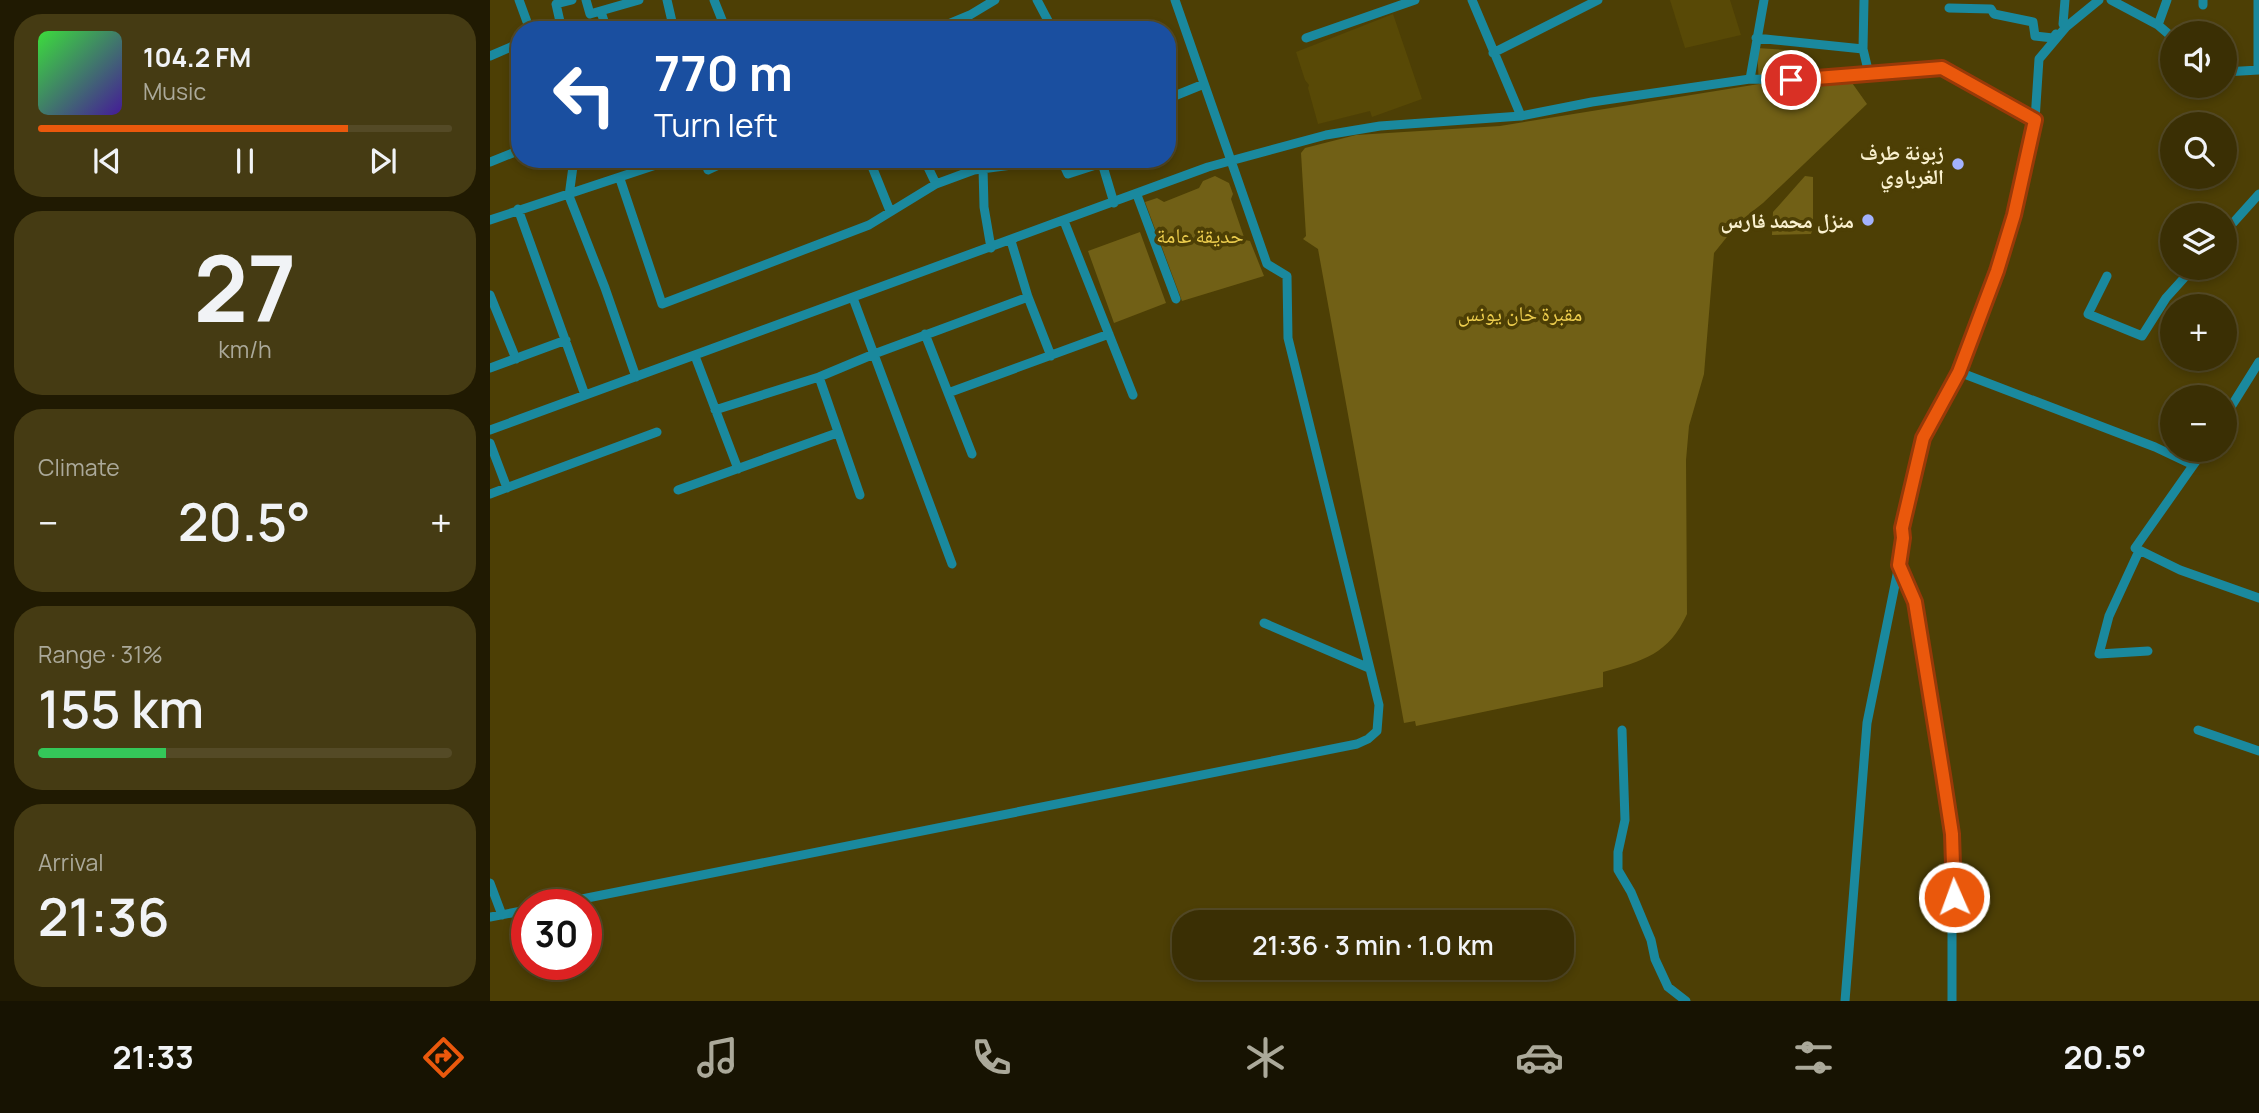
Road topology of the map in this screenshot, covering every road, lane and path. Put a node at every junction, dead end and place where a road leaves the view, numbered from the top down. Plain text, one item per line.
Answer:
1 (519, 0) edge
2 (572, 0) edge
3 (586, 0) edge
4 (639, 0) edge
5 (667, 0) edge
6 (714, 0) edge
7 (995, 0) edge
8 (1037, 0) edge
9 (1175, 0) edge
10 (1415, 0) edge
11 (1472, 0) edge
12 (1597, 0) edge
13 (1764, 0) edge
14 (1864, 0) edge
15 (2064, 0) edge
16 (2099, 0) edge
17 (2111, 0) edge
18 (2167, 0) edge
19 (2258, 0) edge
20 (1949, 8) dead end
21 (601, 12) junction
22 (527, 21) edge
23 (560, 21) edge
24 (604, 21) edge
25 (672, 21) edge
26 (722, 21) edge
27 (956, 21) edge
28 (1048, 21) edge
29 (2065, 25) junction
30 (2158, 25) joint
31 (1306, 38) dead end
32 (1756, 38) junction
33 (511, 47) edge
34 (1863, 49) junction
35 (1493, 53) junction
36 (490, 56) edge
37 (2258, 70) edge
38 (2237, 71) edge
39 (1869, 74) junction
40 (1750, 79) junction
41 (1204, 84) junction
42 (1176, 95) edge
43 (1521, 116) junction
44 (2035, 120) junction
45 (511, 154) edge
46 (1232, 159) junction
47 (490, 162) edge
48 (573, 168) edge
49 (650, 168) edge
50 (873, 168) edge
51 (928, 168) edge
52 (983, 168) joint
53 (1065, 168) edge
54 (1083, 168) edge
55 (1103, 168) edge
56 (620, 179) junction
57 (936, 184) junction
58 (2259, 194) edge
59 (1137, 195) junction
60 (569, 196) junction
61 (1114, 203) junction
62 (518, 209) junction
63 (890, 211) junction
64 (2237, 219) edge
65 (490, 220) edge
66 (1064, 221) junction
67 (1011, 240) junction
68 (991, 248) junction
69 (2107, 276) dead end
70 (2182, 280) edge
71 (490, 295) edge
72 (1028, 297) junction
73 (853, 298) junction
74 (1176, 299) dead end
75 (493, 309) edge
76 (925, 334) junction
77 (1109, 334) junction
78 (566, 340) junction
79 (873, 354) junction
80 (695, 356) junction
81 (1051, 356) junction
82 (516, 359) junction
83 (2259, 362) edge
84 (490, 368) edge
85 (1959, 372) junction
86 (636, 377) junction
87 (819, 377) junction
88 (948, 393) junction
89 (1133, 395) dead end
90 (585, 396) junction
91 (2237, 397) edge
92 (715, 410) junction
93 (490, 430) edge
94 (657, 432) dead end
95 (837, 433) junction
96 (490, 443) edge
97 (972, 454) dead end
98 (2195, 462) edge
99 (2193, 465) junction
100 (738, 469) junction
101 (507, 488) junction
102 (678, 491) dead end
103 (490, 494) edge
104 (860, 495) dead end
105 (2139, 551) junction
106 (952, 564) dead end
107 (1899, 565) junction
108 (2259, 598) edge
109 (1264, 623) dead end
110 (2148, 651) dead end
111 (1369, 667) junction
112 (1622, 730) dead end
113 (2198, 730) dead end
114 (2259, 751) edge
115 (490, 883) edge
116 (602, 895) edge
117 (511, 913) edge
118 (502, 915) junction
119 (490, 918) edge
120 (1686, 1001) edge
121 (1845, 1001) edge
122 (1952, 1001) edge

1 - 22 street
2 - 23 street
3 - 21 street
4 - 21 street
5 - 25 street
6 - 26 street
7 - 27 street
8 - 28 street
9 - 41 street
10 - 31 street
11 - 35 street
12 - 35 street
13 - 32 street
14 - 34 street
15 - 29 street
16 - 29 street
17 - 30 street
18 - 30 street
19 - 37 street
20 - 29 street
21 - 24 street
29 - 44 street
32 - 34 street
32 - 40 street
33 - 36 street
34 - 39 street
35 - 43 street
37 - 38 street
39 - 40 street
39 - 44 street
40 - 43 street
41 - 42 street
41 - 46 street
43 - 46 street
44 - 85 street
45 - 47 street
46 - 59 street
46 - 111 street
48 - 60 street
49 - 56 street
50 - 63 street
51 - 57 street
52 - 57 street
52 - 68 street
53 - 54 street
55 - 61 street
56 - 60 street
56 - 63 street
57 - 63 street
58 - 64 street
59 - 61 street
59 - 74 street
60 - 62 street
60 - 86 street
61 - 66 street
62 - 65 street
62 - 78 street
66 - 67 street
66 - 77 street
67 - 68 street
67 - 72 street
68 - 73 street
69 - 70 street
71 - 75 street
72 - 76 street
72 - 81 street
73 - 79 street
73 - 80 street
75 - 82 street
76 - 79 street
76 - 88 street
77 - 81 street
77 - 89 street
78 - 82 street
78 - 90 street
79 - 87 street
79 - 106 street
80 - 86 street
80 - 92 street
81 - 88 street
82 - 84 street
83 - 91 street
85 - 99 street
85 - 107 street
86 - 90 street
87 - 92 street
87 - 95 street
88 - 97 street
90 - 93 street
92 - 100 street
94 - 101 street
95 - 100 street
95 - 104 street
96 - 101 street
98 - 99 street
99 - 105 street
100 - 102 street
101 - 103 street
105 - 108 street
105 - 110 street
107 - 121 street
107 - 122 street
109 - 111 street
111 - 116 street
112 - 120 street
113 - 114 street
115 - 118 street
117 - 118 street
118 - 119 street

